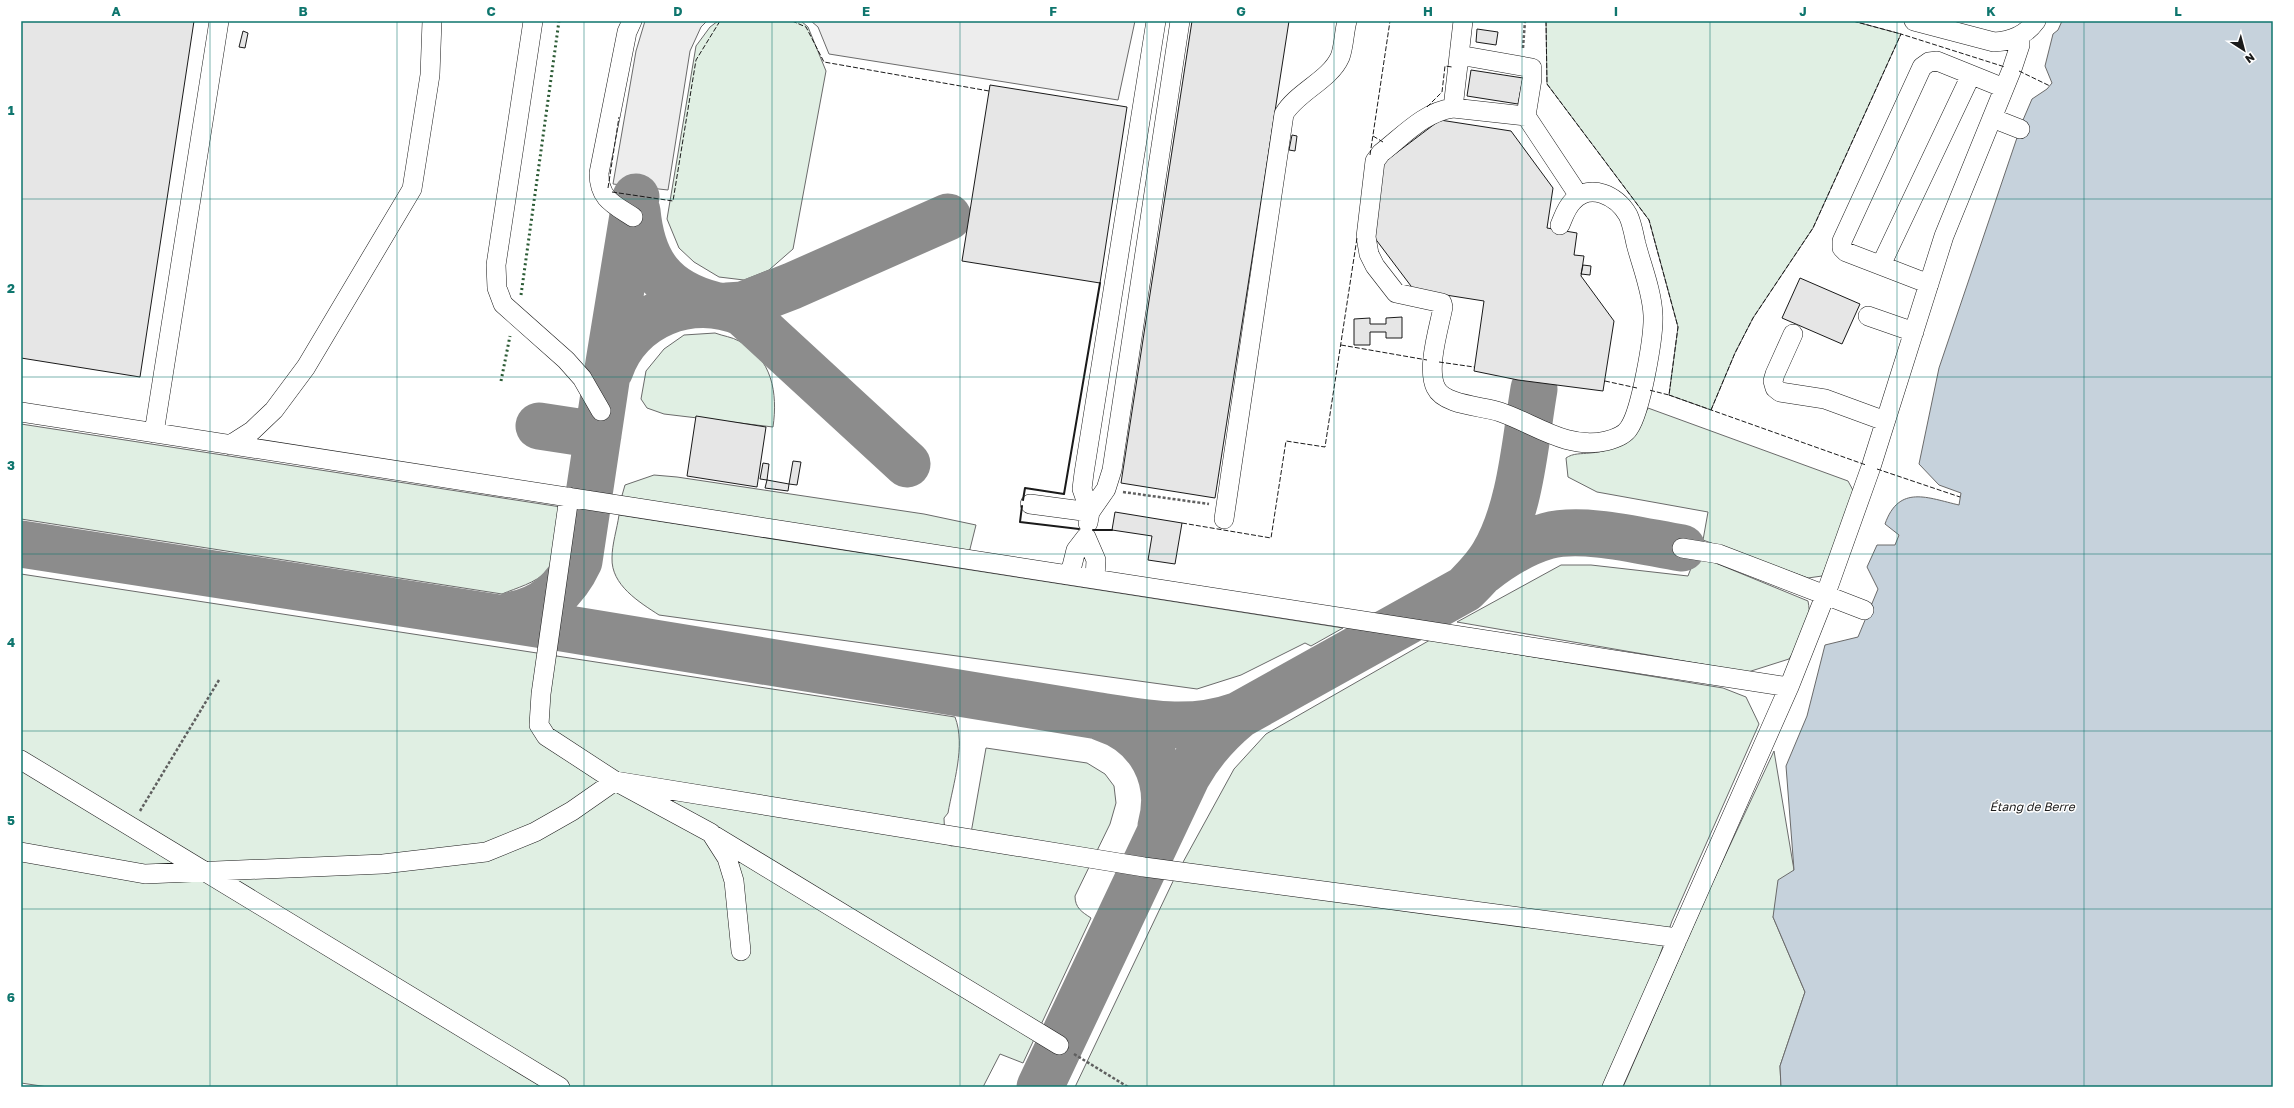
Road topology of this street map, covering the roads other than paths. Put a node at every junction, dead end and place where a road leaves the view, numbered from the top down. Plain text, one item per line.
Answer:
1 (219, 21) edge
2 (432, 21) edge
3 (533, 21) edge
4 (632, 21) edge
5 (1156, 21) edge
6 (1180, 21) edge
7 (1346, 21) edge
8 (1463, 21) edge
9 (1914, 21) edge
10 (2036, 21) edge
11 (2020, 36) junction
12 (1459, 55) junction
13 (1971, 74) junction
14 (2004, 88) junction
15 (1453, 108) junction
16 (1526, 116) junction
17 (1992, 118) junction
18 (2020, 129) dead end
19 (1579, 196) junction
20 (633, 217) dead end
21 (1560, 225) dead end
22 (1881, 265) junction
23 (1929, 284) junction
24 (1868, 316) dead end
25 (1914, 332) junction
26 (1793, 334) dead end
27 (601, 411) dead end
28 (21, 412) edge
29 (1885, 421) junction
30 (154, 433) junction
31 (230, 445) junction
32 (569, 497) junction
33 (1030, 504) dead end
34 (1090, 512) junction
35 (1225, 513) road end
36 (1086, 537) junction
37 (1682, 548) dead end
38 (1070, 574) junction
39 (1096, 578) junction
40 (1825, 596) junction
41 (1864, 610) dead end
42 (1789, 687) junction
43 (21, 760) edge
44 (615, 781) junction
45 (710, 833) junction
46 (21, 852) edge
47 (203, 871) junction
48 (1678, 938) junction
49 (741, 951) dead end
50 (1059, 1045) road end
51 (560, 1087) edge
52 (1612, 1087) edge

1 - 30 street
2 - 31 street
3 - 27 street
4 - 20 street
5 - 34 street
6 - 34 street
7 - 35 street
8 - 12 street
9 - 11 street
10 - 11 street
11 - 14 street
12 - 15 street
12 - 16 street
13 - 14 street
13 - 22 street
13 - 22 street
14 - 17 street
15 - 16 street
15 - 19 street
16 - 19 street
17 - 18 street
17 - 23 street
19 - 21 street
22 - 23 street
23 - 25 street
24 - 25 street
25 - 29 street
26 - 29 street
28 - 30 street
29 - 40 street
30 - 31 street
31 - 32 street
32 - 38 street
32 - 44 street
33 - 34 street
34 - 36 street
36 - 38 street
36 - 39 street
37 - 40 street
38 - 39 street
39 - 42 street
40 - 41 street
40 - 42 street
42 - 48 street
43 - 47 street
44 - 45 street
44 - 47 street
44 - 48 street
45 - 49 street
45 - 50 street
46 - 47 street
47 - 51 street
48 - 52 street

